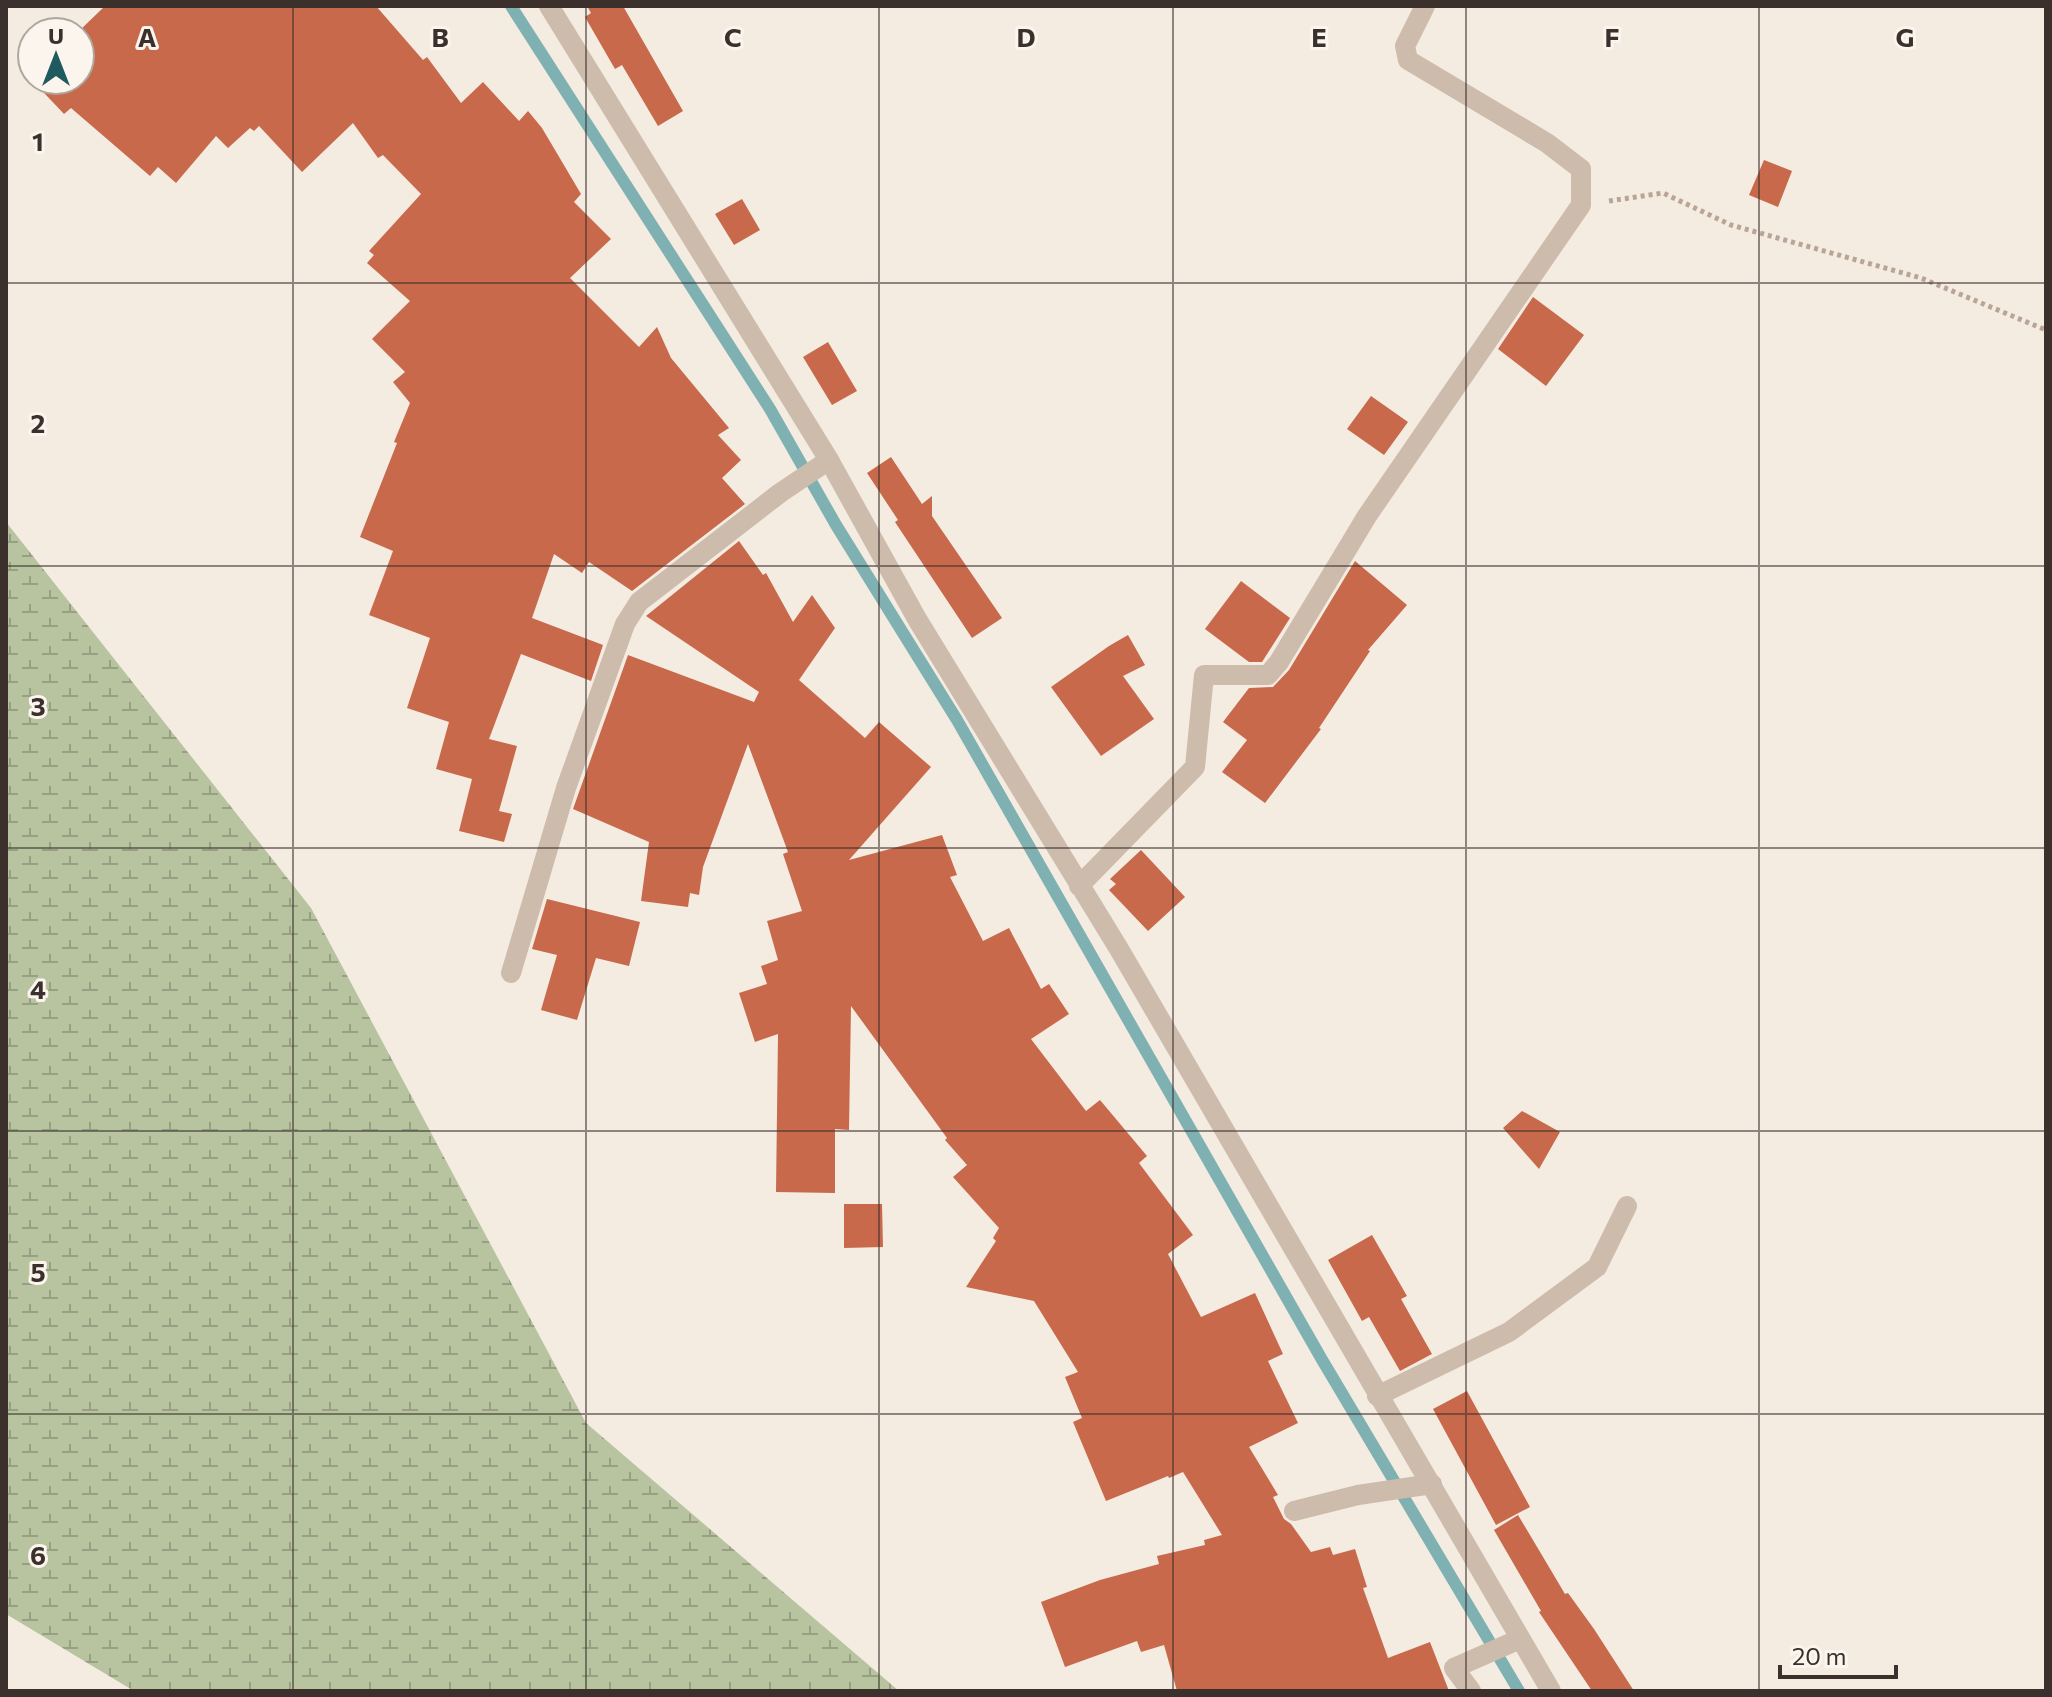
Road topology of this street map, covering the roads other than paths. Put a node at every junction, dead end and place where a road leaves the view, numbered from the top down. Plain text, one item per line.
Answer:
1 (549, 6) edge
2 (1425, 6) edge
3 (829, 460) junction
4 (1079, 886) junction
5 (511, 973) dead end
6 (1627, 1206) dead end
7 (1377, 1396) junction
8 (1424, 1485) junction
9 (1294, 1511) dead end
10 (1515, 1641) junction
11 (1471, 1691) edge
12 (1551, 1691) edge

1 - 3 street
2 - 4 street
3 - 4 street
3 - 5 street
4 - 7 street
6 - 7 street
7 - 8 street
8 - 9 street
8 - 10 street
10 - 11 street
10 - 12 street

